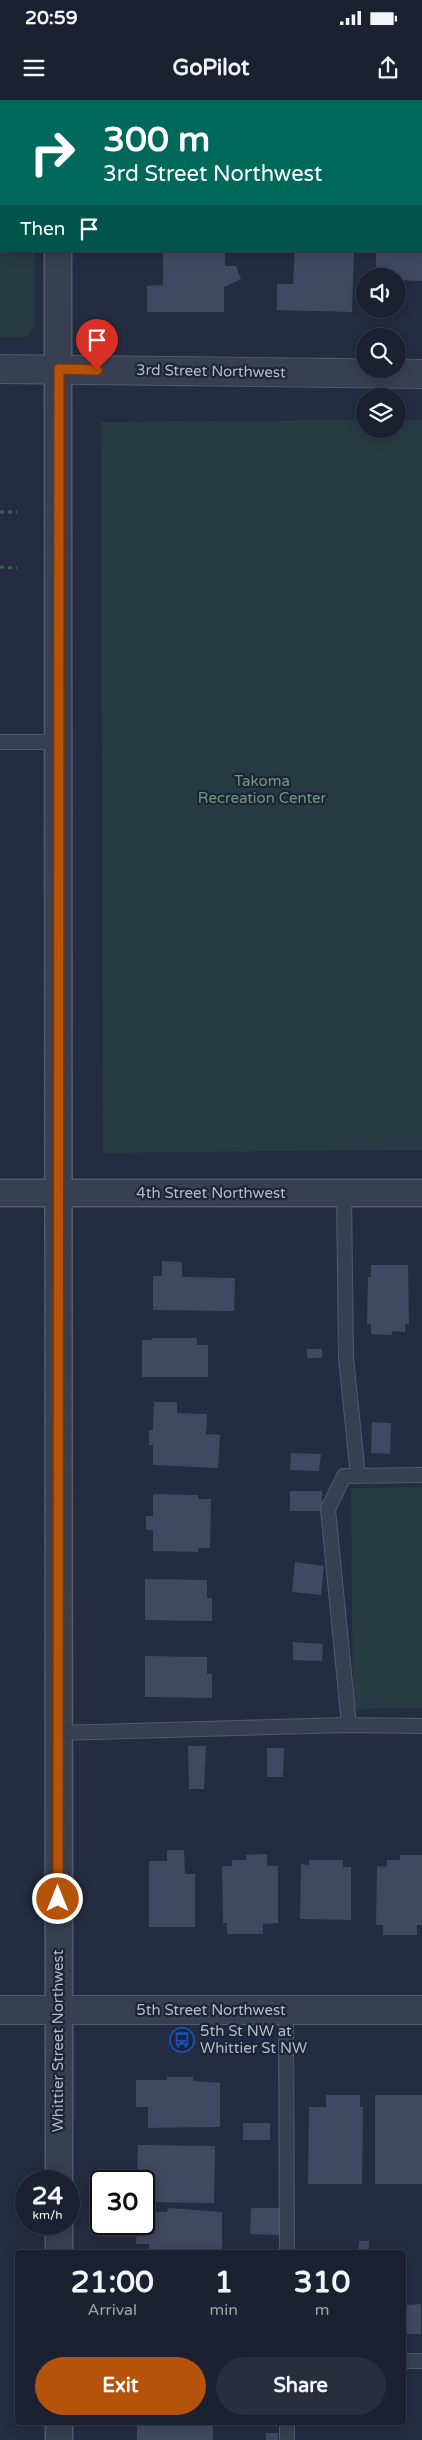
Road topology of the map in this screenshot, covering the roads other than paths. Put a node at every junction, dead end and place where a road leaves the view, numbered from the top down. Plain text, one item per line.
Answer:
1 (58, 252) edge
2 (0, 369) edge
3 (59, 369) junction
4 (422, 374) edge
5 (0, 742) edge
6 (57, 742) junction
7 (57, 1192) junction
8 (344, 1192) junction
9 (422, 1192) edge
10 (0, 1193) edge
11 (422, 1475) edge
12 (358, 1476) junction
13 (349, 1725) junction
14 (422, 1726) edge
15 (58, 1732) junction
16 (0, 2010) edge
17 (58, 2010) junction
18 (286, 2010) junction
19 (422, 2010) edge
20 (59, 2170) edge
21 (59, 2235) edge
22 (59, 2250) edge
23 (286, 2250) edge
24 (422, 2361) edge
25 (406, 2362) edge
26 (59, 2425) edge
27 (287, 2425) edge
28 (59, 2440) edge
29 (287, 2440) edge

1 - 3 street, Whittier Street Northwest
2 - 3 street, 3rd Street Northwest
3 - 4 street, 3rd Street Northwest
3 - 6 street, Whittier Street Northwest
5 - 6 lane
6 - 7 street, Whittier Street Northwest
7 - 8 street, 4th Street Northwest
7 - 10 street, 4th Street Northwest
7 - 15 street, Whittier Street Northwest
8 - 9 street, 4th Street Northwest
8 - 12 lane
11 - 12 lane
12 - 13 lane
13 - 14 lane
13 - 15 lane
15 - 17 street, Whittier Street Northwest
16 - 17 street, 5th Street Northwest
17 - 18 street, 5th Street Northwest
17 - 20 street, Whittier Street Northwest
18 - 19 street, 5th Street Northwest
18 - 23 lane
21 - 22 street
24 - 25 lane
26 - 28 street
27 - 29 lane

